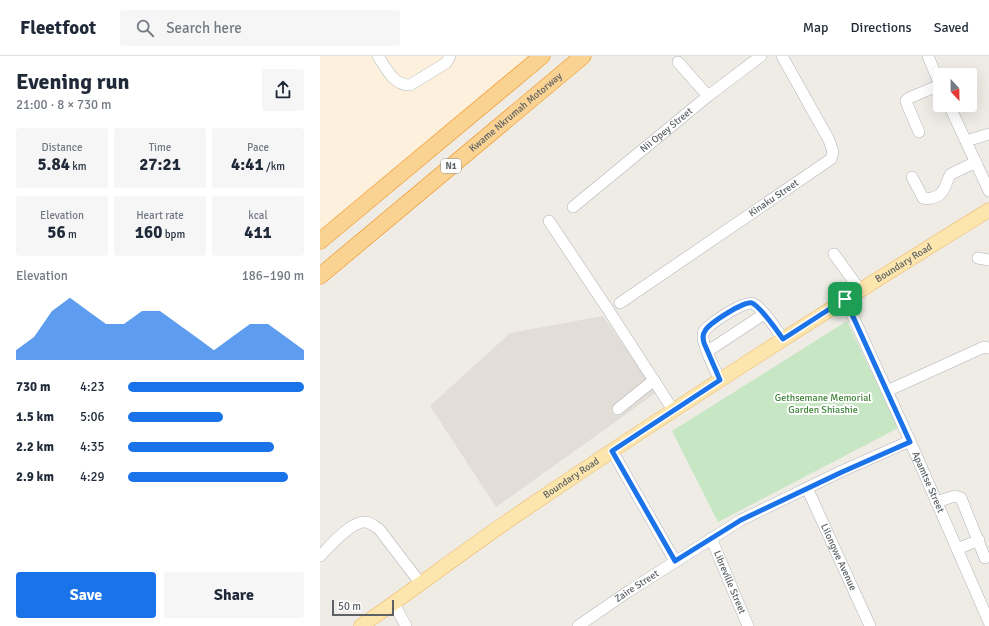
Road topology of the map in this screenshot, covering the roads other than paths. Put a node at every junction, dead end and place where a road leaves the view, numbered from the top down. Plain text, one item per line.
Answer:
1 (378, 56) edge
2 (450, 56) edge
3 (542, 56) edge
4 (583, 56) edge
5 (761, 56) edge
6 (782, 56) edge
7 (928, 56) edge
8 (678, 62) dead end
9 (933, 68) edge
10 (933, 88) edge
11 (708, 96) junction
12 (952, 112) edge
13 (919, 132) dead end
14 (989, 134) edge
15 (966, 141) junction
16 (976, 162) junction
17 (912, 177) dead end
18 (989, 191) edge
19 (573, 207) dead end
20 (989, 210) edge
21 (549, 221) dead end
22 (320, 241) edge
23 (834, 254) dead end
24 (320, 276) edge
25 (860, 290) junction
26 (845, 299) junction
27 (620, 303) dead end
28 (764, 314) junction
29 (783, 339) junction
30 (986, 348) edge
31 (708, 351) junction
32 (654, 380) junction
33 (720, 380) junction
34 (887, 390) junction
35 (618, 409) dead end
36 (673, 410) junction
37 (910, 442) junction
38 (612, 451) junction
39 (807, 488) junction
40 (936, 502) junction
41 (711, 538) junction
42 (978, 540) junction
43 (957, 549) junction
44 (320, 556) edge
45 (986, 558) dead end
46 (675, 561) junction
47 (421, 584) junction
48 (394, 604) junction
49 (989, 622) edge
50 (361, 626) edge
51 (406, 626) edge
52 (578, 626) edge
53 (748, 626) edge
54 (870, 626) edge

1 - 2 street
3 - 22 highway, N1
4 - 24 highway, Kwame Nkrumah Motorway / N1
5 - 11 street, Nii Opey Street
6 - 27 street, Kinaku Street
7 - 9 street
8 - 11 street
10 - 13 street
11 - 19 street, Nii Opey Street
12 - 15 street
14 - 15 street
15 - 16 street
16 - 17 street
16 - 18 street
20 - 25 main road, Boundary Road
21 - 32 street
23 - 25 street
25 - 26 main road, Boundary Road
26 - 29 main road, Boundary Road
26 - 34 street, Apamtse Street
28 - 29 street
28 - 31 street
28 - 31 street
29 - 33 main road, Boundary Road
30 - 34 street
31 - 33 street
32 - 35 street
32 - 36 street
33 - 36 main road, Boundary Road
34 - 37 street, Apamtse Street
36 - 38 main road, Boundary Road
37 - 39 street, Zaire Street
37 - 40 street, Apamtse Street
38 - 46 street
38 - 47 main road, Boundary Road
39 - 41 street, Zaire Street
39 - 54 street, Lilongwe Avenue
40 - 42 street
40 - 43 street, Apamtse Street
41 - 46 street, Zaire Street
41 - 53 street, Libreville Street
42 - 43 street
42 - 45 street
43 - 49 street, Apamtse Street
44 - 47 street
46 - 52 street, Zaire Street
47 - 48 main road, Boundary Road
48 - 50 main road, Boundary Road
48 - 51 street

